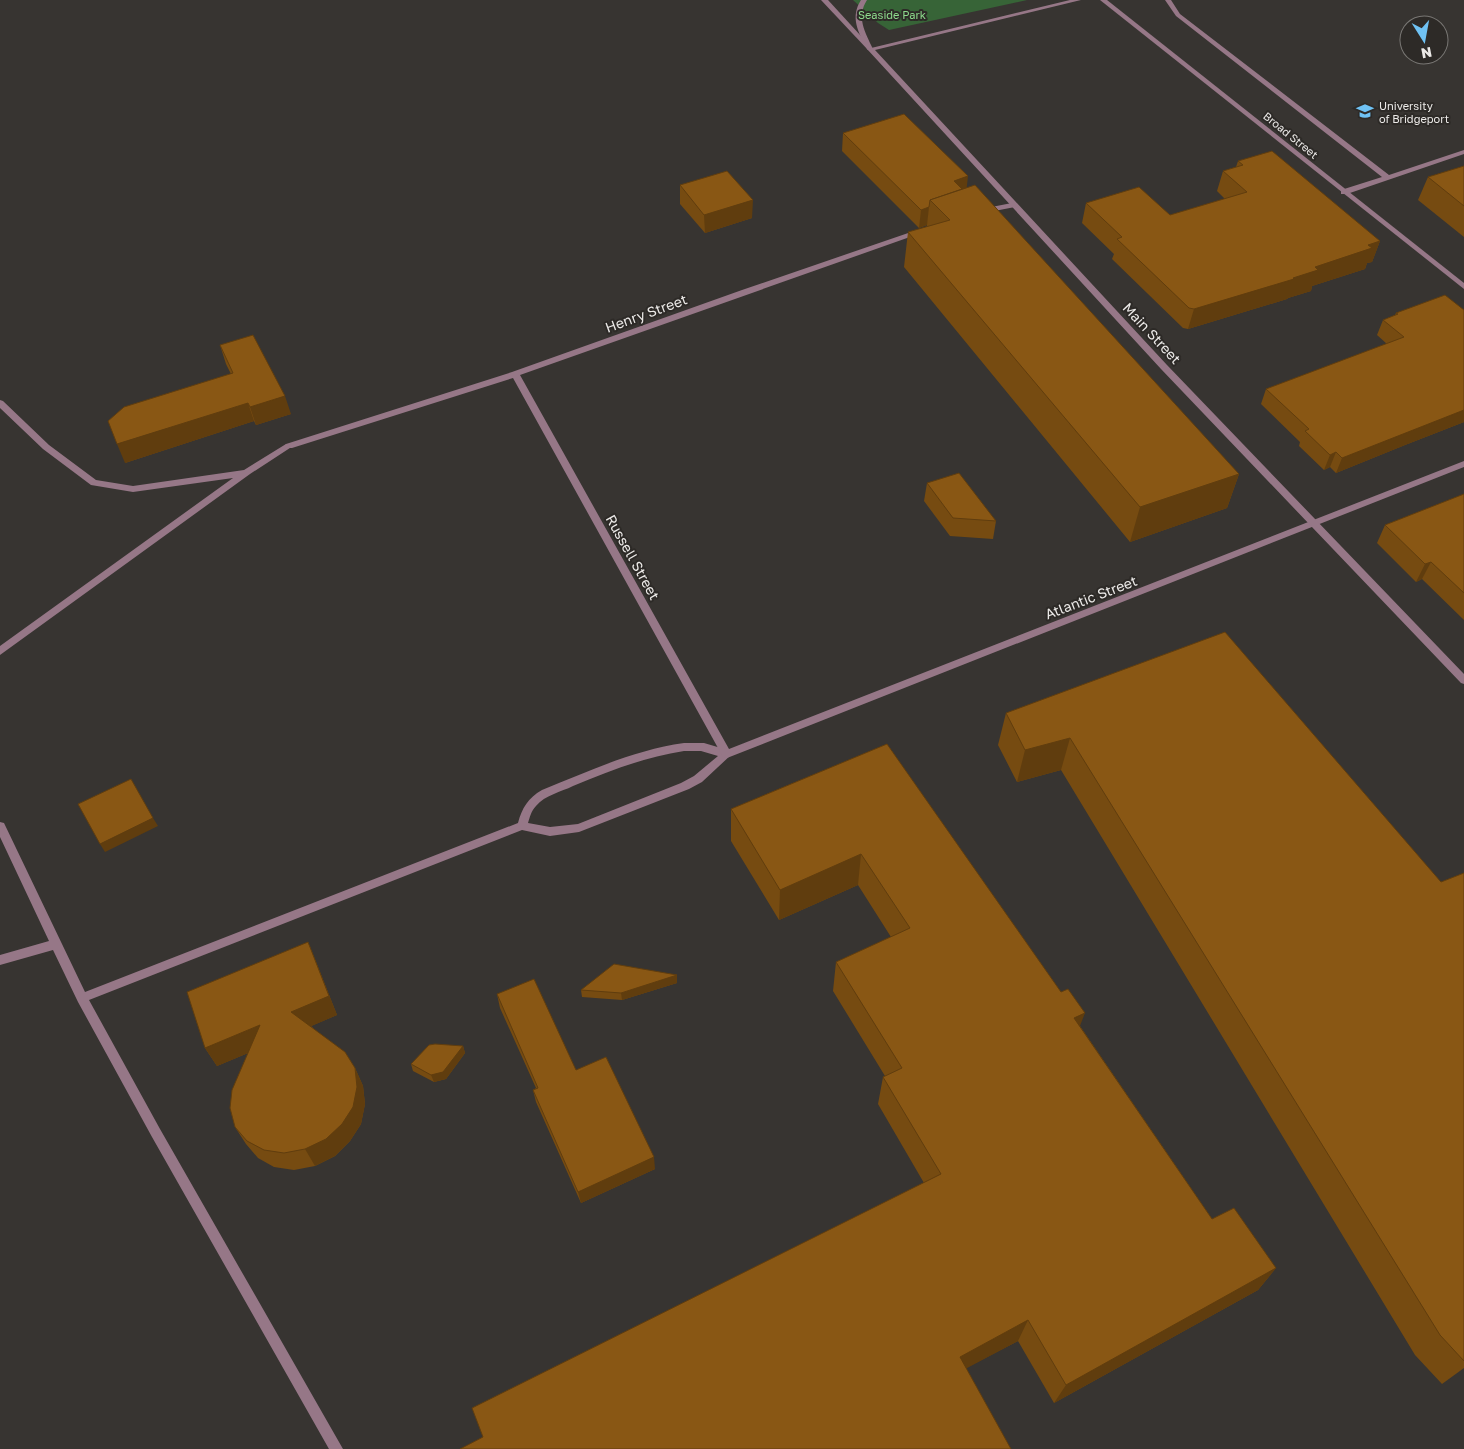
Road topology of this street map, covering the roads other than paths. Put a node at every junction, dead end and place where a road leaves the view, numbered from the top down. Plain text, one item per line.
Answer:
1 (824, 0) edge
2 (864, 0) edge
3 (1078, 0) edge
4 (1103, 0) edge
5 (1168, 0) edge
6 (870, 49) junction
7 (1464, 152) edge
8 (1387, 178) junction
9 (1344, 192) junction
10 (1012, 204) junction
11 (980, 212) edge
12 (933, 228) edge
13 (1464, 287) edge
14 (515, 374) junction
15 (0, 403) edge
16 (1464, 464) edge
17 (247, 472) junction
18 (1313, 524) junction
19 (0, 651) edge
20 (1464, 680) edge
21 (727, 754) junction
22 (0, 826) edge
23 (522, 826) junction
24 (57, 944) junction
25 (0, 960) edge
26 (82, 998) junction
27 (336, 1449) edge

1 - 6 street, Main Street
2 - 6 street
3 - 6 street
4 - 9 street, Broad Street
5 - 8 street
6 - 10 street, Main Street
7 - 8 street
8 - 9 street
9 - 13 street, Broad Street
10 - 11 street
10 - 18 street, Main Street
12 - 14 street, Henry Street
14 - 17 street, Henry Street
14 - 21 street, Russell Street
15 - 17 street
16 - 18 street, Atlantic Street
17 - 19 street, Henry Street
18 - 20 street, Main Street
18 - 21 street, Atlantic Street
21 - 23 street
21 - 23 street
22 - 24 street
23 - 26 street
24 - 25 street
24 - 26 street
26 - 27 street

